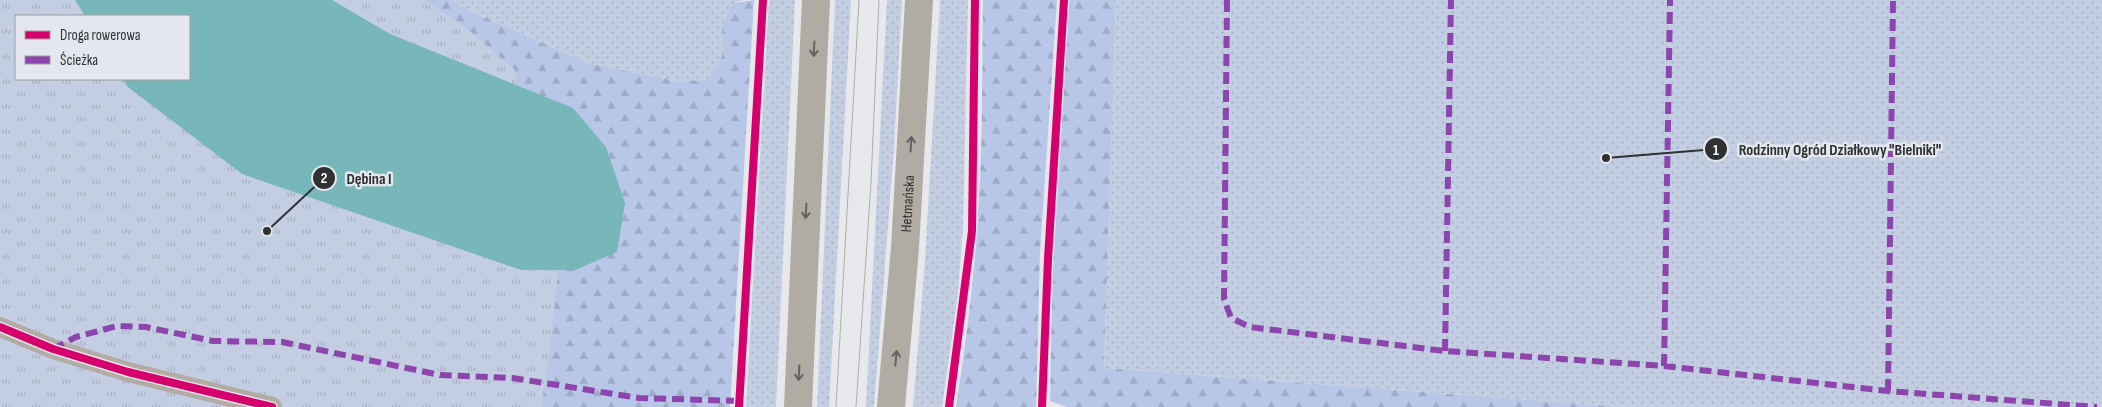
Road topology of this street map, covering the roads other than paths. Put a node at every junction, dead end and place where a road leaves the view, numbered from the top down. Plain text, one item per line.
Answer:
1 (816, 0) edge
2 (919, 0) edge
3 (0, 327) edge
4 (272, 407) edge
5 (798, 407) edge
6 (892, 407) edge

1 -> 5 main road
6 -> 2 main road, Hetmańska
3 - 4 lane

